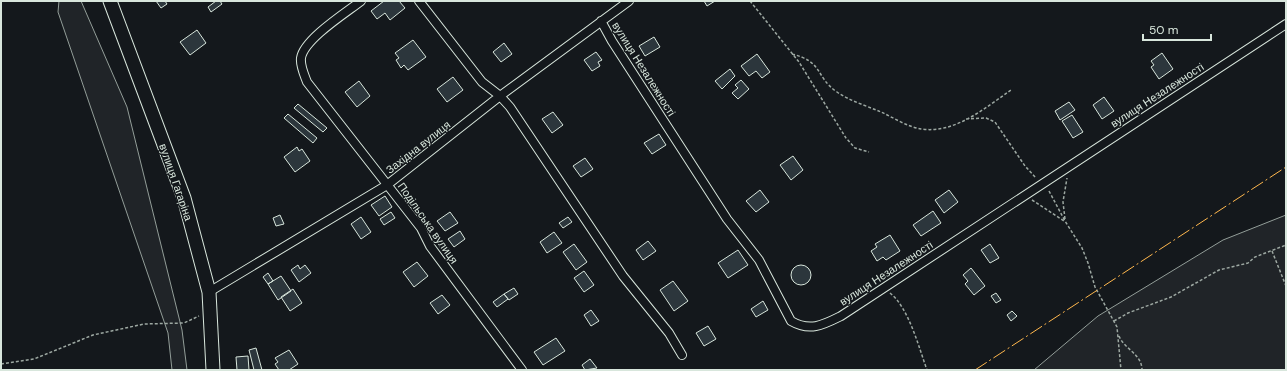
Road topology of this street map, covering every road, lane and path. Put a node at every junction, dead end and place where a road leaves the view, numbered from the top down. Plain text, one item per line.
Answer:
1 (110, 1) edge
2 (361, 1) edge
3 (419, 1) edge
4 (629, 1) edge
5 (750, 1) edge
6 (602, 21) junction
7 (1286, 24) edge
8 (792, 54) junction
9 (1011, 90) dead end
10 (500, 96) junction
11 (966, 119) junction
12 (869, 152) dead end
13 (1065, 169) junction
14 (1043, 183) junction
15 (387, 184) junction
16 (1023, 196) junction
17 (1065, 221) junction
18 (1286, 245) edge
19 (1272, 251) junction
20 (1286, 286) edge
21 (880, 290) junction
22 (209, 292) junction
23 (199, 316) dead end
24 (1114, 321) junction
25 (1119, 334) junction
26 (682, 355) dead end
27 (1, 364) edge
28 (213, 370) edge
29 (522, 370) edge
30 (927, 370) edge
31 (1121, 370) edge
32 (1142, 370) edge

1 - 22 main road, вулиця Гагаріна
2 - 15 street, Подільська вулиця
3 - 10 street
4 - 6 street, Західна вулиця
5 - 8 path
6 - 10 street, Західна вулиця
6 - 21 street, вулиця Незалежності
7 - 13 street, вулиця Незалежності
8 - 11 path
8 - 12 path
9 - 11 path
10 - 15 street, Західна вулиця
10 - 26 street
11 - 14 path
13 - 14 street, вулиця Незалежності
13 - 17 path
14 - 16 street, вулиця Незалежності
14 - 17 path
15 - 22 street, Західна вулиця
15 - 29 street, Подільська вулиця
16 - 17 path
16 - 21 street, вулиця Незалежності
17 - 24 path
18 - 19 path
19 - 20 path
19 - 24 path
21 - 30 path
22 - 28 main road, вулиця Гагаріна
23 - 27 path
24 - 25 path
25 - 31 path
25 - 32 path

